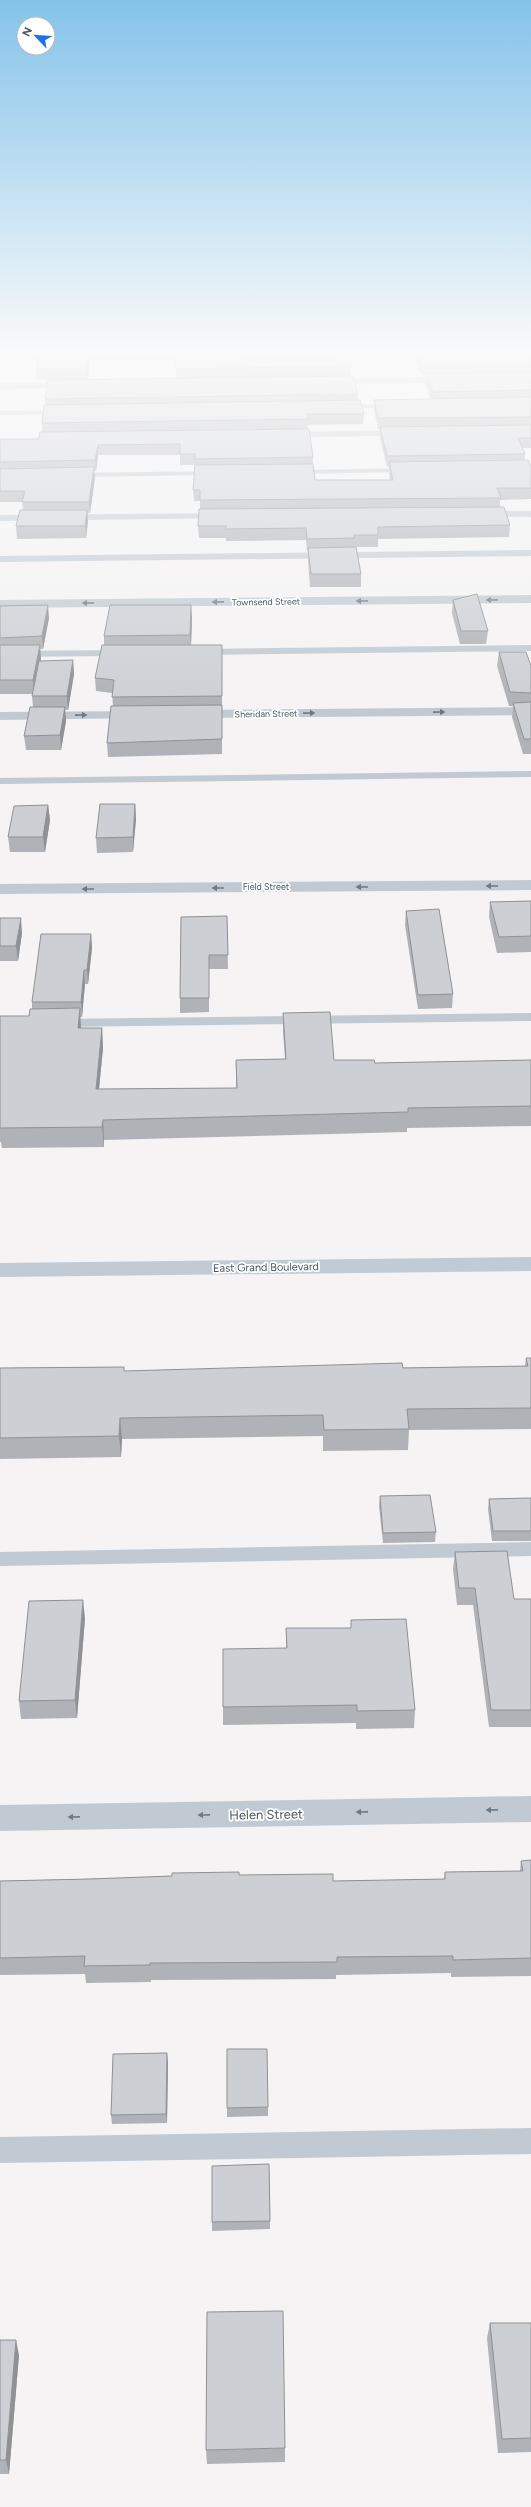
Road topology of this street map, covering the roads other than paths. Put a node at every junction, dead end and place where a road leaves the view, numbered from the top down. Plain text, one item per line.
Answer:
1 (420, 470) edge
2 (285, 472) edge
3 (222, 473) edge
4 (63, 475) edge
5 (468, 514) edge
6 (531, 514) edge
7 (238, 516) edge
8 (0, 518) edge
9 (531, 554) edge
10 (0, 559) edge
11 (531, 599) edge
12 (0, 604) edge
13 (531, 648) edge
14 (190, 652) edge
15 (135, 653) edge
16 (0, 654) edge
17 (531, 711) edge
18 (182, 714) edge
19 (151, 715) edge
20 (0, 716) edge
21 (531, 774) edge
22 (0, 781) edge
23 (531, 885) edge
24 (0, 889) edge
25 (531, 1017) edge
26 (48, 1023) edge
27 (531, 1264) edge
28 (0, 1270) edge
29 (531, 1549) edge
30 (0, 1559) edge
31 (531, 1810) edge
32 (0, 1818) edge
33 (531, 2141) edge
34 (0, 2150) edge

1 - 2 lane
3 - 4 lane
5 - 6 street
7 - 8 street
9 - 10 lane
11 -> 12 street, Townsend Street
13 - 14 lane
15 - 16 lane
18 -> 17 street, Sheridan Street
20 -> 19 street
21 - 22 lane
23 -> 24 street, Field Street
25 - 26 lane
27 - 28 main road, East Grand Boulevard
29 - 30 lane
31 -> 32 street, Helen Street
33 - 34 lane

